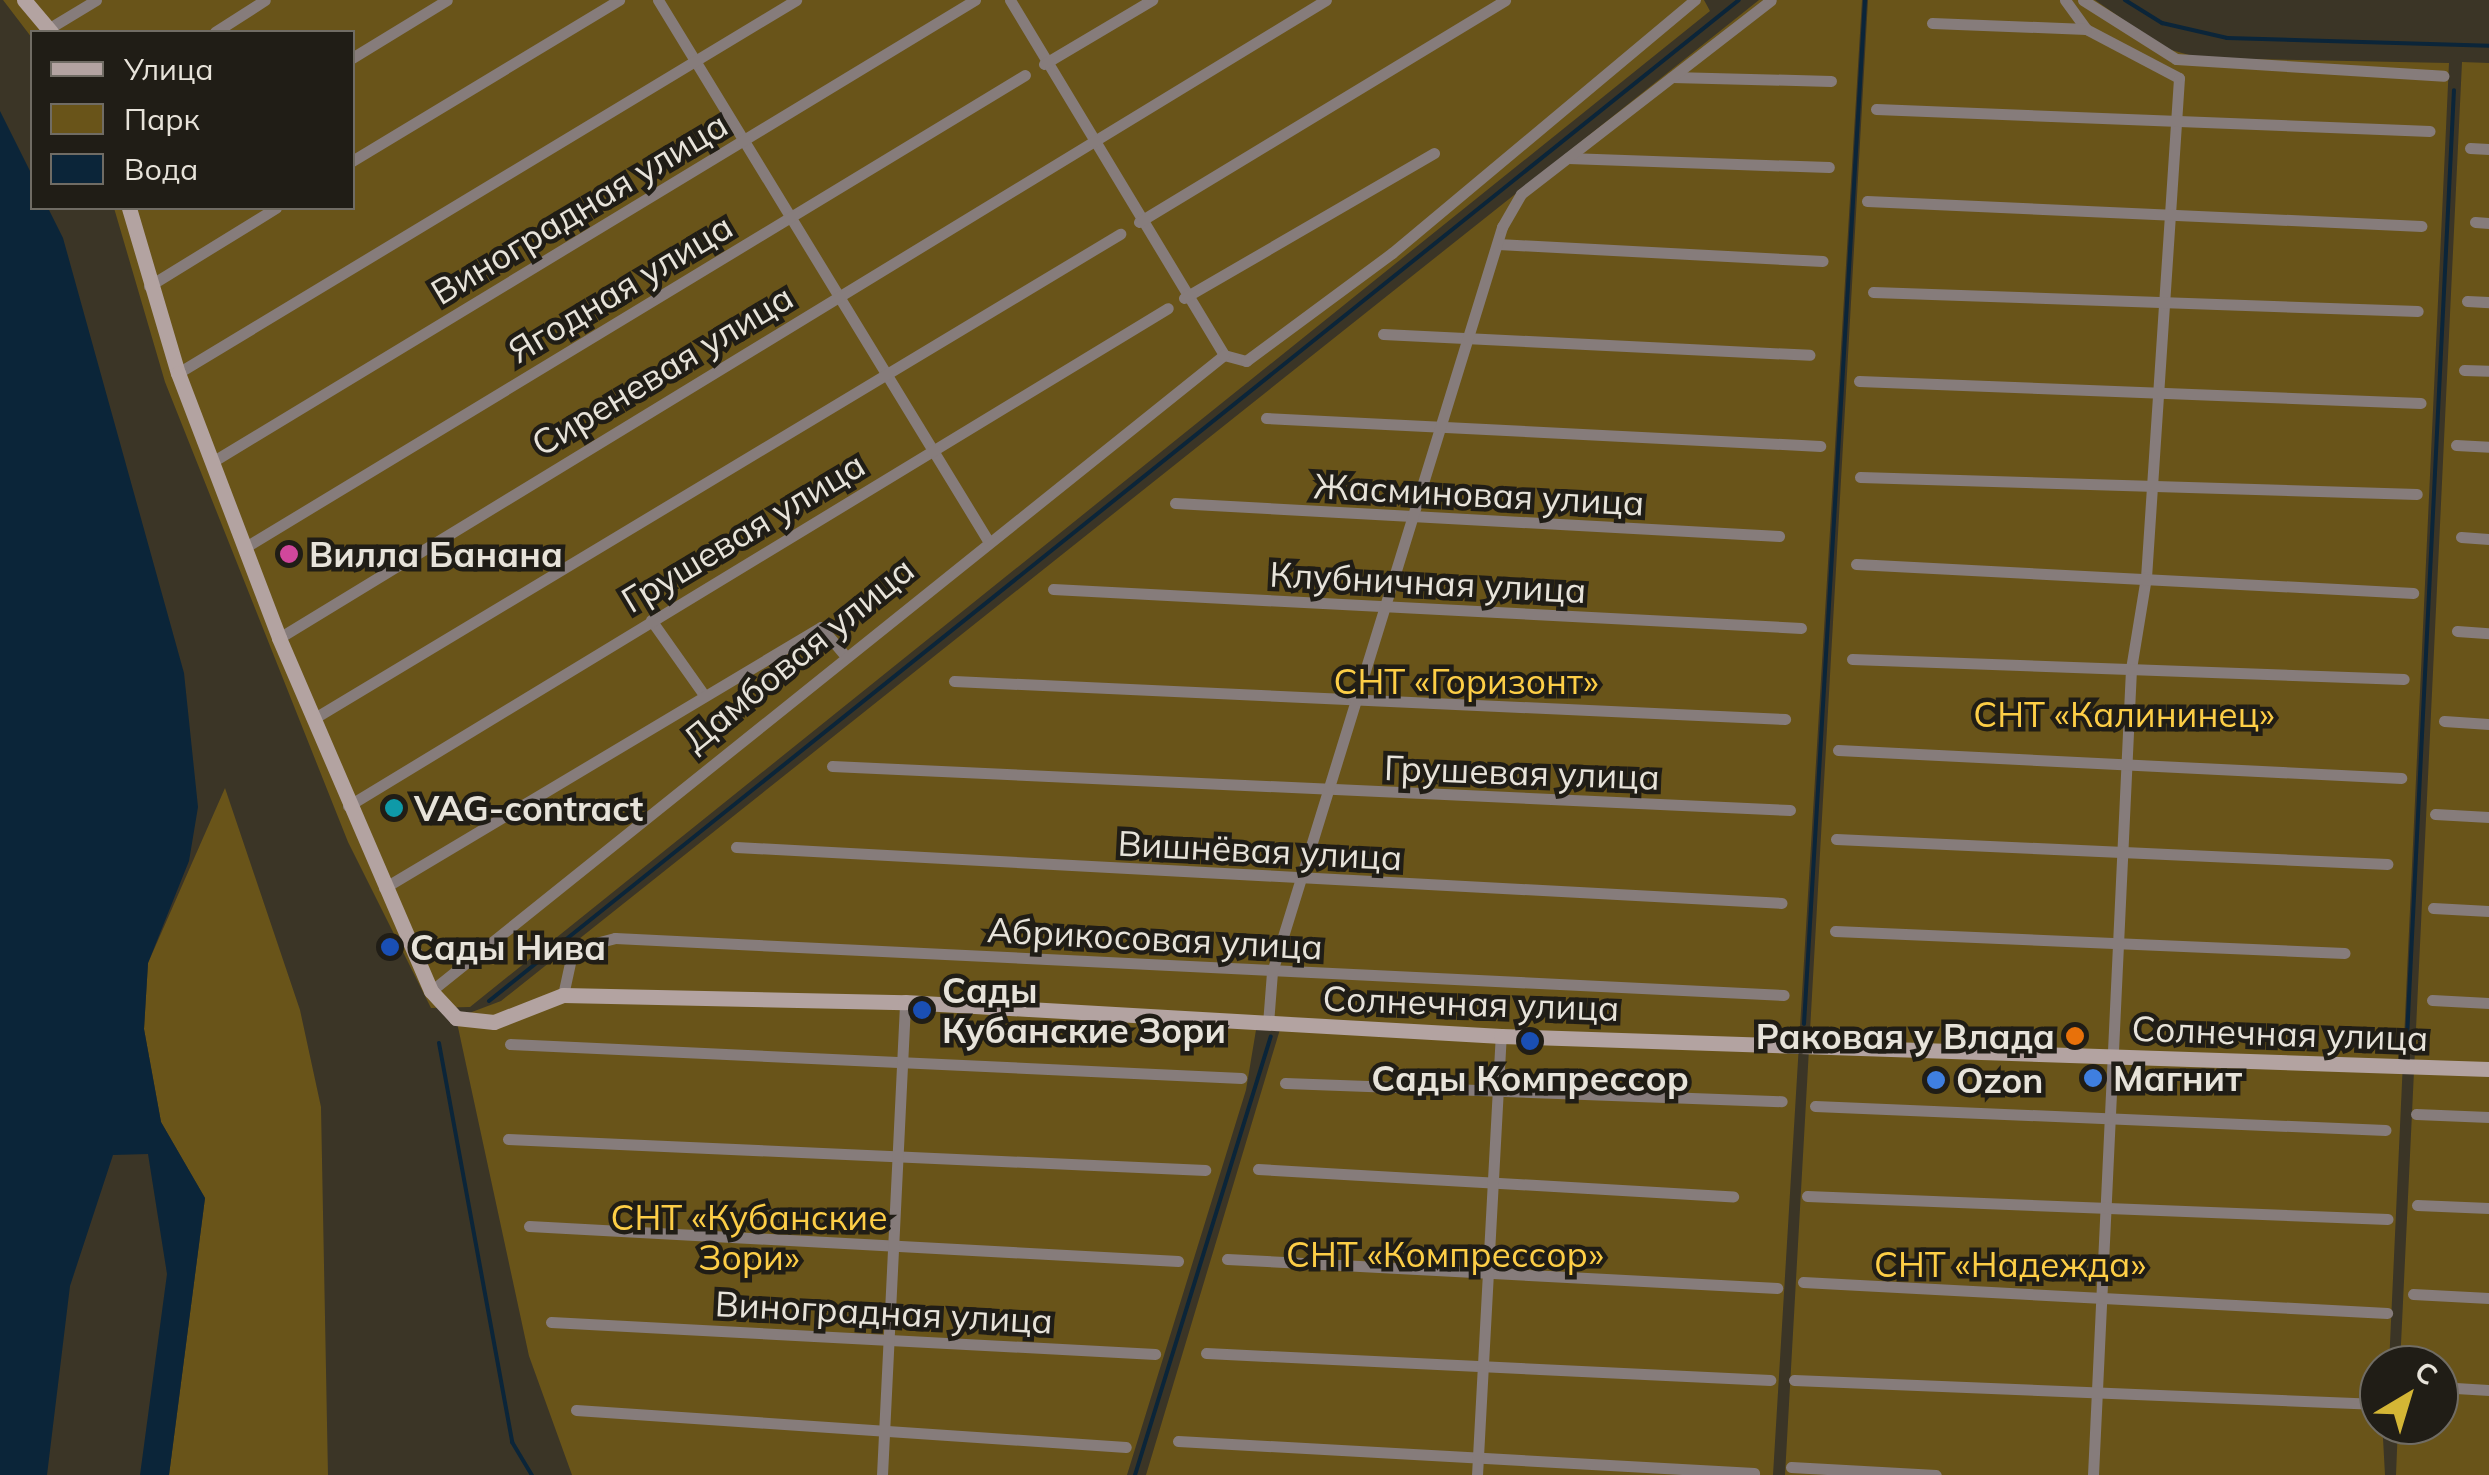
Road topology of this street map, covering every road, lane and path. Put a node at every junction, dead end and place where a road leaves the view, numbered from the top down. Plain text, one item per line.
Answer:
1 (24, 0) edge
2 (96, 0) edge
3 (265, 0) edge
4 (447, 0) edge
5 (619, 0) edge
6 (658, 0) edge
7 (796, 0) edge
8 (975, 0) edge
9 (1010, 0) edge
10 (1152, 0) edge
11 (1326, 0) edge
12 (1505, 0) edge
13 (1695, 0) edge
14 (1770, 0) edge
15 (2065, 0) edge
16 (2083, 0) edge
17 (1932, 23) dead end
18 (2086, 29) junction
19 (49, 30) edge
20 (51, 30) edge
21 (218, 30) edge
22 (355, 56) edge
23 (695, 60) junction
24 (1045, 63) junction
25 (1026, 75) dead end
26 (2443, 76) dead end
27 (1672, 77) junction
28 (1830, 82) dead end
29 (1876, 108) dead end
30 (2171, 121) junction
31 (2430, 132) dead end
32 (1100, 137) junction
33 (743, 140) junction
34 (2470, 148) dead end
35 (2489, 149) edge
36 (1434, 153) dead end
37 (355, 158) edge
38 (1568, 158) junction
39 (1829, 167) dead end
40 (1868, 201) dead end
41 (130, 210) edge
42 (273, 210) edge
43 (2166, 213) junction
44 (790, 217) junction
45 (1141, 221) junction
46 (2420, 226) dead end
47 (1120, 234) dead end
48 (1498, 244) junction
49 (1823, 261) dead end
50 (149, 286) junction
51 (1874, 292) dead end
52 (838, 295) junction
53 (1186, 297) junction
54 (2467, 301) dead end
55 (2489, 302) edge
56 (2162, 305) junction
57 (1168, 308) dead end
58 (2418, 311) dead end
59 (1384, 334) dead end
60 (1470, 337) junction
61 (1224, 355) junction
62 (1809, 355) dead end
63 (2464, 370) dead end
64 (2489, 371) edge
65 (178, 373) junction
66 (887, 374) junction
67 (1859, 381) dead end
68 (2158, 396) junction
69 (2421, 402) dead end
70 (1266, 418) dead end
71 (1443, 430) junction
72 (2456, 445) dead end
73 (1820, 446) dead end
74 (2489, 447) edge
75 (933, 449) junction
76 (212, 462) junction
77 (1860, 476) dead end
78 (2153, 488) junction
79 (2418, 494) dead end
80 (1176, 503) dead end
81 (1412, 520) junction
82 (1780, 536) dead end
83 (2462, 538) dead end
84 (987, 539) junction
85 (2489, 539) edge
86 (244, 548) junction
87 (1856, 564) dead end
88 (2146, 577) junction
89 (1053, 588) dead end
90 (2412, 593) dead end
91 (1384, 609) junction
92 (650, 620) junction
93 (1800, 628) dead end
94 (2457, 631) dead end
95 (2489, 633) edge
96 (279, 638) junction
97 (843, 653) junction
98 (1852, 659) dead end
99 (2131, 669) junction
100 (2404, 678) dead end
101 (954, 681) dead end
102 (702, 692) junction
103 (1359, 697) junction
104 (1785, 718) dead end
105 (313, 719) junction
106 (2444, 721) dead end
107 (2489, 724) edge
108 (1838, 750) dead end
109 (2126, 761) junction
110 (832, 766) dead end
111 (2402, 778) dead end
112 (1330, 791) junction
113 (348, 806) junction
114 (1790, 810) dead end
115 (2435, 814) dead end
116 (2489, 817) edge
117 (1836, 839) dead end
118 (736, 847) dead end
119 (2124, 852) junction
120 (2387, 864) dead end
121 (1302, 881) junction
122 (384, 888) junction
123 (1782, 903) dead end
124 (2433, 908) dead end
125 (2489, 911) edge
126 (1836, 931) dead end
127 (2120, 943) junction
128 (2345, 953) dead end
129 (1272, 972) junction
130 (431, 991) junction
131 (563, 995) junction
132 (1784, 995) dead end
133 (2432, 1000) dead end
134 (904, 1002) junction
135 (2489, 1002) edge
136 (1268, 1024) junction
137 (1500, 1036) junction
138 (510, 1044) dead end
139 (2117, 1058) junction
140 (899, 1065) junction
141 (2489, 1069) edge
142 (1241, 1078) dead end
143 (1285, 1082) dead end
144 (1497, 1090) junction
145 (1782, 1101) dead end
146 (1815, 1106) dead end
147 (2416, 1114) dead end
148 (2112, 1116) junction
149 (2489, 1117) edge
150 (2385, 1130) dead end
151 (508, 1139) dead end
152 (896, 1156) junction
153 (1258, 1169) dead end
154 (1205, 1170) dead end
155 (1493, 1182) junction
156 (1733, 1196) dead end
157 (1806, 1196) dead end
158 (2417, 1206) dead end
159 (2108, 1208) junction
160 (2489, 1208) edge
161 (2388, 1219) dead end
162 (529, 1226) dead end
163 (892, 1245) junction
164 (1227, 1259) dead end
165 (1178, 1262) dead end
166 (1487, 1273) junction
167 (1803, 1282) dead end
168 (1777, 1288) dead end
169 (2413, 1294) dead end
170 (2489, 1298) edge
171 (2103, 1299) junction
172 (2387, 1313) dead end
173 (551, 1322) dead end
174 (890, 1339) junction
175 (1206, 1353) dead end
176 (1154, 1354) dead end
177 (1482, 1366) junction
178 (1770, 1380) dead end
179 (1794, 1380) dead end
180 (2459, 1389) edge
181 (2096, 1390) junction
182 (2489, 1390) edge
183 (2359, 1403) edge
184 (576, 1410) dead end
185 (884, 1432) junction
186 (1178, 1441) dead end
187 (1126, 1447) dead end
188 (1478, 1460) junction
189 (1791, 1468) dead end
190 (1754, 1473) edge
191 (882, 1475) edge
192 (1477, 1475) edge
193 (1936, 1475) edge
194 (2093, 1475) edge

1 - 19 street
2 - 20 street
3 - 21 street
4 - 22 street
5 - 37 street
6 - 23 street
7 - 23 street
8 - 33 street, Виноградная улица
9 - 24 street
10 - 24 street
11 - 32 street
12 - 45 street
13 - 61 street
14 - 27 street
15 - 18 street
16 - 26 street
17 - 18 street
18 - 30 street
23 - 33 street
23 - 65 street
24 - 32 street
25 - 44 street, Ягодная улица
27 - 28 street
27 - 38 street
29 - 30 street
30 - 31 street
30 - 43 street
32 - 45 street
32 - 52 street, Сиреневая улица
33 - 44 street
33 - 76 street, Виноградная улица
34 - 35 street
36 - 53 street
38 - 39 street
38 - 48 street
40 - 43 street
41 - 50 street
42 - 50 street
43 - 46 street
43 - 56 street
44 - 52 street
44 - 86 street, Ягодная улица
45 - 53 street
47 - 66 street
48 - 49 street
48 - 60 street
50 - 65 street
51 - 56 street
52 - 66 street
52 - 96 street, Сиреневая улица
53 - 61 street
54 - 55 street
56 - 58 street
56 - 68 street
57 - 75 street, Грушевая улица
59 - 60 street
60 - 62 street
60 - 71 street
61 - 84 street, Дамбовая улица
63 - 64 street
65 - 76 street
66 - 75 street
66 - 105 street
67 - 68 street
68 - 69 street
68 - 78 street
70 - 71 street
71 - 73 street
71 - 81 street
72 - 74 street
75 - 84 street
75 - 92 street, Грушевая улица
76 - 86 street
77 - 78 street
78 - 79 street
78 - 88 street
80 - 81 street, Жасминовая улица
81 - 82 street, Жасминовая улица
81 - 91 street
83 - 85 street
84 - 97 street, Дамбовая улица
86 - 96 street
87 - 88 street
88 - 90 street
88 - 99 street
89 - 91 street, Клубничная улица
91 - 93 street, Клубничная улица
91 - 103 street
92 - 102 street
92 - 113 street, Грушевая улица
94 - 95 street
96 - 105 street
97 - 102 street
97 - 130 street, Дамбовая улица
98 - 99 street
99 - 100 street
99 - 109 street
101 - 103 street
102 - 122 street
103 - 104 street
103 - 112 street
105 - 113 street
106 - 107 street
108 - 109 street
109 - 111 street
109 - 119 street
110 - 112 street, Грушевая улица
112 - 114 street, Грушевая улица
112 - 121 street
113 - 122 street
115 - 116 street
117 - 119 street
118 - 121 street, Вишнёвая улица
119 - 120 street
119 - 127 street
121 - 123 street, Вишнёвая улица
121 - 129 street
122 - 130 street
124 - 125 street
126 - 127 street
127 - 128 street
127 - 139 street
129 - 131 street, Абрикосовая улица
129 - 132 street, Абрикосовая улица
129 - 136 street
130 - 131 street, Солнечная улица
131 - 134 street, Солнечная улица
133 - 135 street
134 - 136 street, Солнечная улица
134 - 140 street
136 - 137 street, Солнечная улица
137 - 139 street, Солнечная улица
137 - 144 street
138 - 140 street
139 - 141 street, Солнечная улица
139 - 148 street
140 - 142 street
140 - 152 street
143 - 144 street
144 - 145 street
144 - 155 street
146 - 148 street
147 - 149 street
148 - 150 street
148 - 159 street
151 - 152 street
152 - 154 street
152 - 163 street
153 - 155 street
155 - 156 street
155 - 166 street
157 - 159 street
158 - 160 street
159 - 161 street
159 - 171 street
162 - 163 street
163 - 165 street
163 - 174 street
164 - 166 street
166 - 168 street
166 - 177 street
167 - 171 street
169 - 170 street
171 - 172 street
171 - 181 street
173 - 174 street, Виноградная улица
174 - 176 street, Виноградная улица
174 - 185 street
175 - 177 street
177 - 178 street
177 - 188 street
179 - 181 street
180 - 182 street
181 - 183 street
181 - 194 street
184 - 185 street
185 - 187 street
185 - 191 street
186 - 188 street
188 - 190 street
188 - 192 street
189 - 193 street

